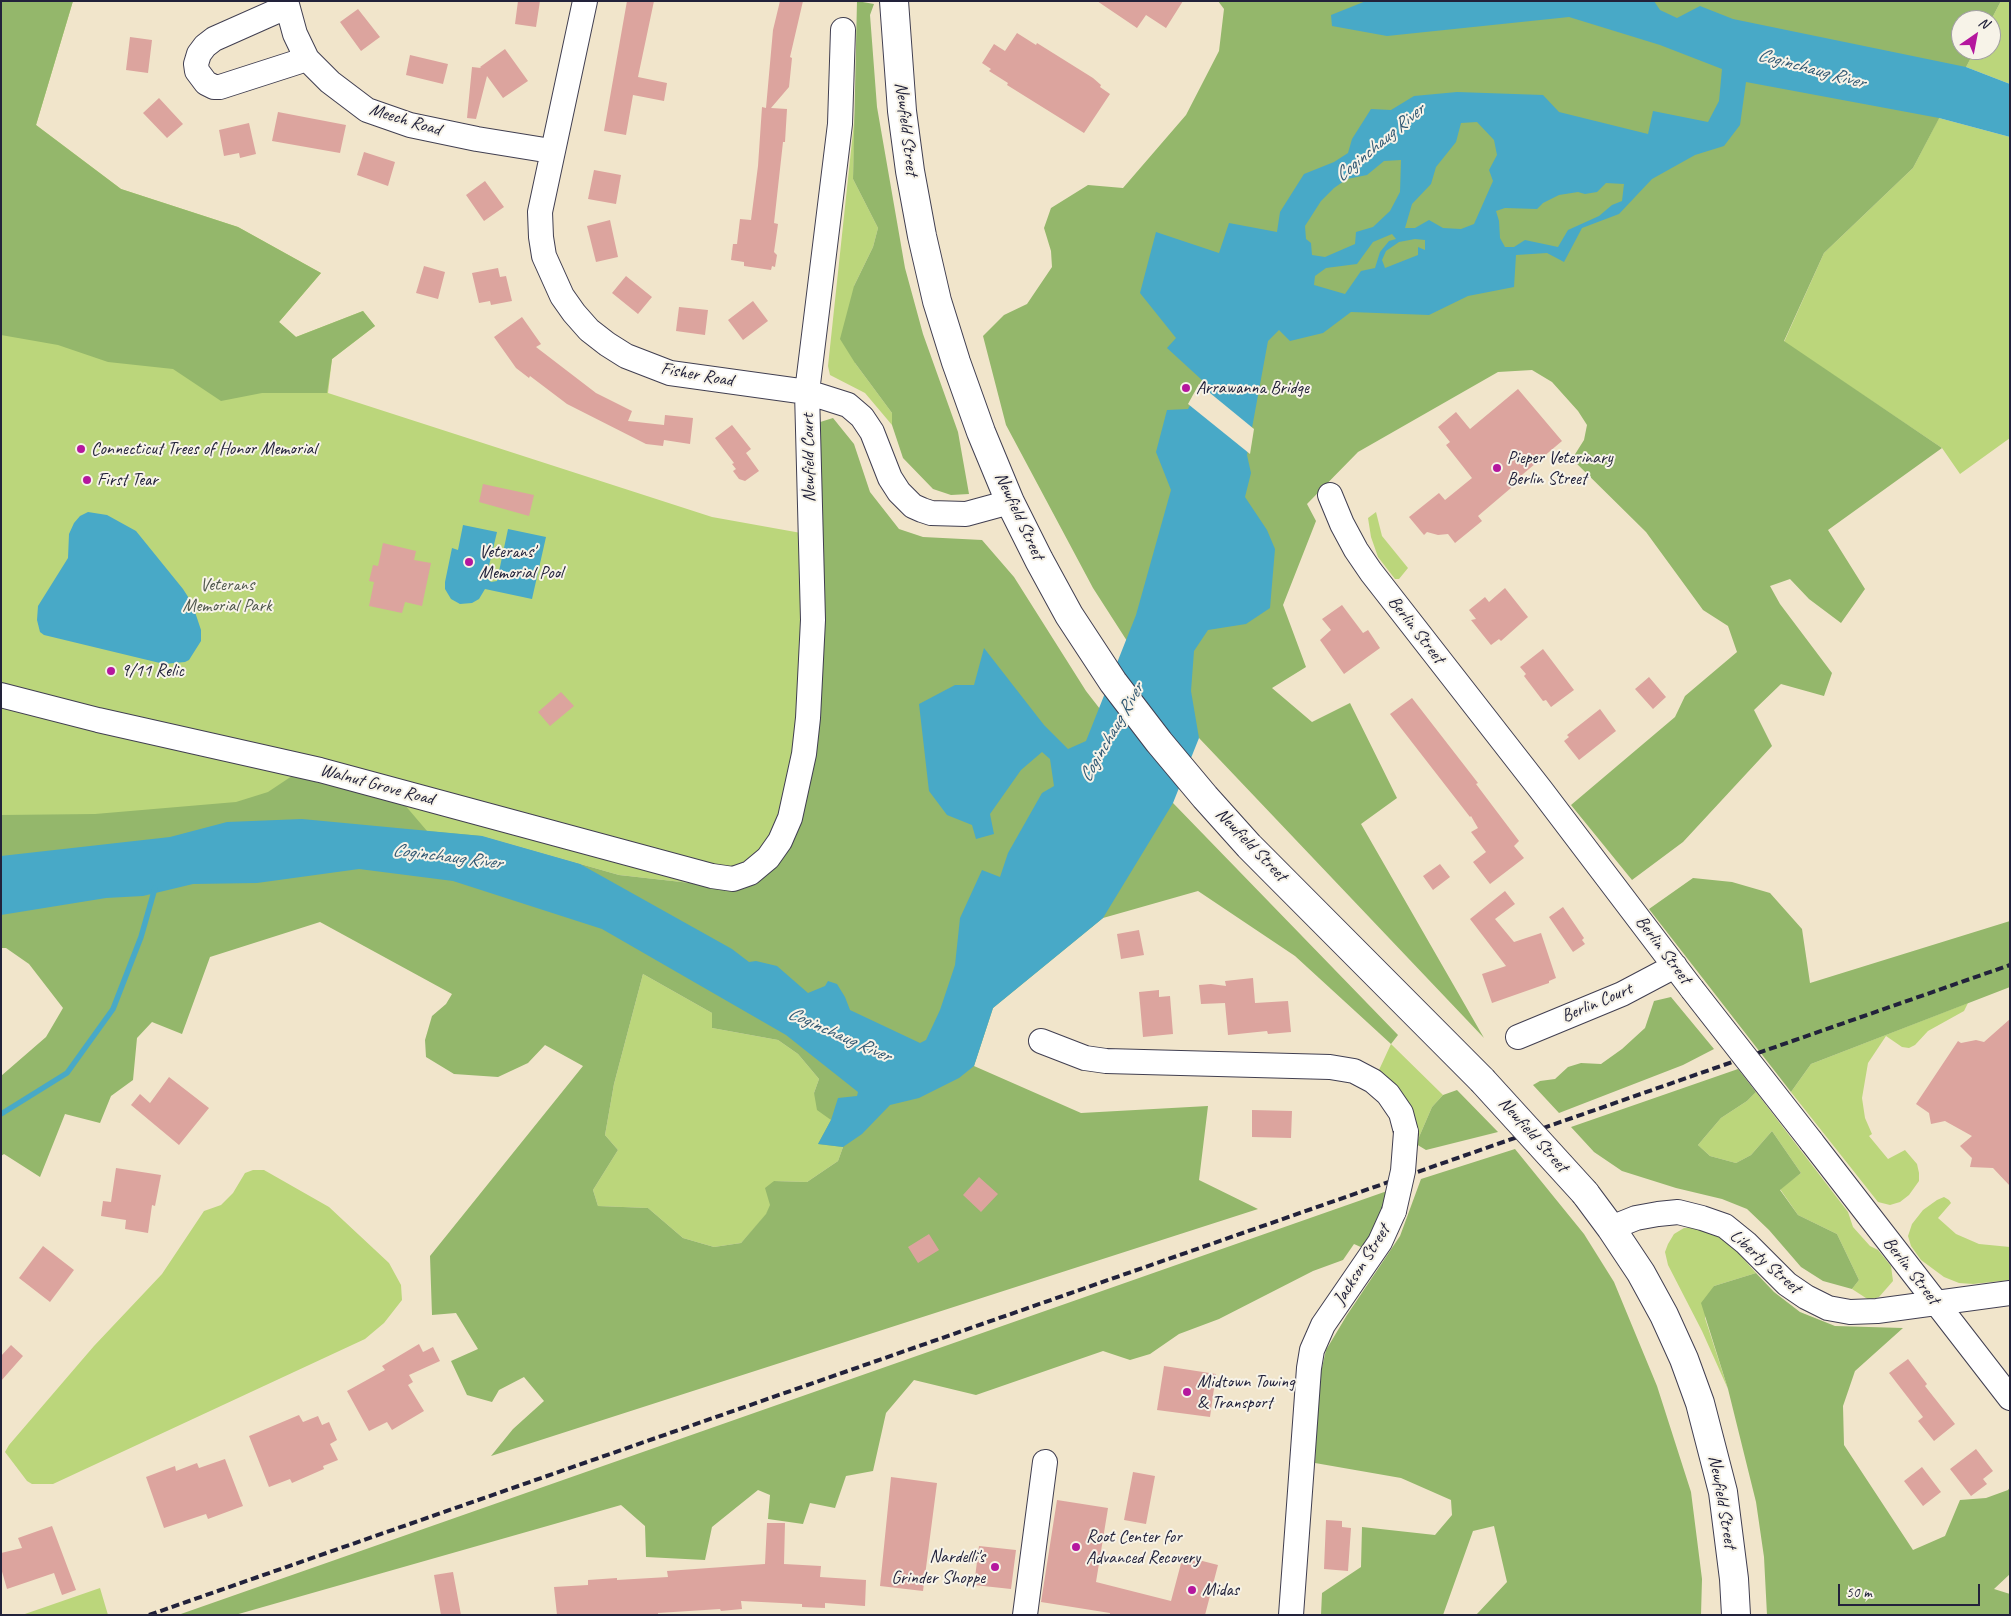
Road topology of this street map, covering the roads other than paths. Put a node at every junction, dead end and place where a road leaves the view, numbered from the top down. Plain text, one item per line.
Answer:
1 (585, 1) edge
2 (894, 1) edge
3 (286, 4) edge
4 (843, 30) dead end
5 (307, 59) junction
6 (551, 152) junction
7 (807, 392) junction
8 (1330, 495) dead end
9 (1010, 502) junction
10 (1, 695) edge
11 (750, 873) joint
12 (1675, 966) junction
13 (1518, 1037) dead end
14 (1041, 1041) dead end
15 (1611, 1228) junction
16 (2010, 1293) edge
17 (1936, 1303) junction
18 (2010, 1398) edge
19 (1045, 1462) dead end
20 (1026, 1615) edge
21 (1292, 1615) edge
22 (1736, 1615) edge

1 - 6 street, Fisher Road
2 - 9 main road, Newfield Street
3 - 5 street, Meech Road
3 - 5 street
4 - 7 street, Newfield Court
5 - 6 street, Meech Road
6 - 7 street, Fisher Road
7 - 9 street, Fisher Road
7 - 11 street, Newfield Court
8 - 12 street, Berlin Street
9 - 15 main road, Newfield Street, bridge
10 - 11 street, Walnut Grove Road
12 - 13 street, Berlin Court
12 - 17 street, Berlin Street, bridge
14 - 21 street, Jackson Street, bridge
15 - 17 street, Liberty Street
15 - 22 main road, Newfield Street
16 - 17 street, Liberty Street
17 - 18 street, Berlin Street
19 - 20 street

